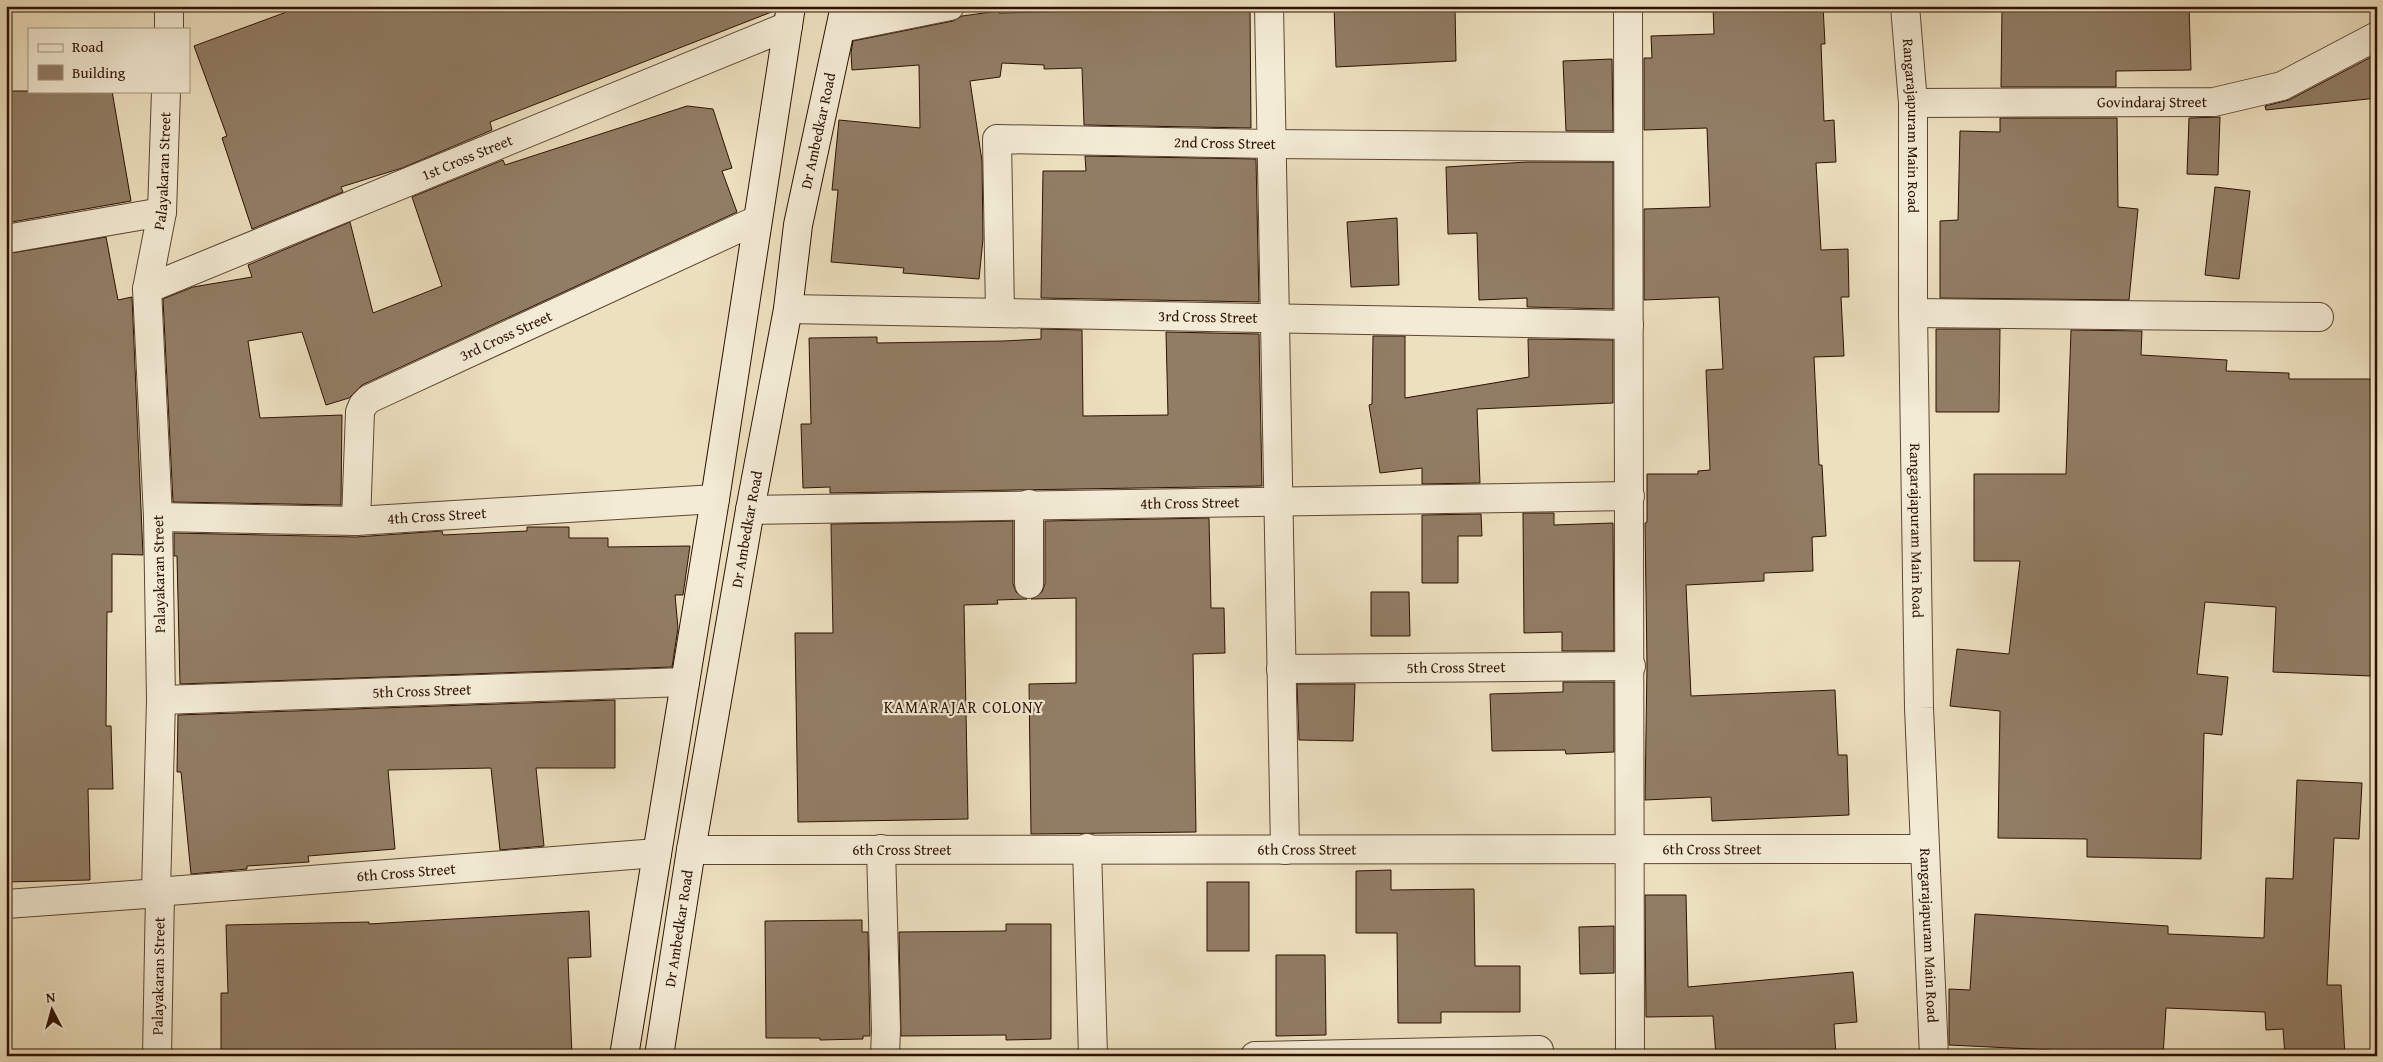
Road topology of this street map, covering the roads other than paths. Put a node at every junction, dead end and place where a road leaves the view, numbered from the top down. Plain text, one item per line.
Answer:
1 (170, 6) edge
2 (950, 6) edge
3 (1269, 6) edge
4 (1628, 6) edge
5 (1905, 6) edge
6 (789, 16) edge
7 (843, 17) edge
8 (169, 28) edge
9 (2377, 36) edge
10 (166, 92) edge
11 (1913, 103) junction
12 (1271, 144) junction
13 (1628, 147) junction
14 (162, 212) junction
15 (757, 220) junction
16 (6, 239) edge
17 (147, 289) junction
18 (788, 309) junction
19 (1000, 313) junction
20 (1913, 313) junction
21 (2319, 317) dead end
22 (1275, 318) junction
23 (1629, 325) junction
24 (1630, 496) junction
25 (715, 499) junction
26 (1278, 500) junction
27 (1029, 504) junction
28 (750, 510) junction
29 (158, 517) junction
30 (356, 521) junction
31 (1029, 584) dead end
32 (1631, 666) junction
33 (1281, 669) junction
34 (685, 682) junction
35 (160, 700) junction
36 (1087, 848) junction
37 (880, 849) junction
38 (1631, 849) junction
39 (1924, 849) junction
40 (691, 850) junction
41 (1284, 850) junction
42 (657, 853) junction
43 (158, 892) junction
44 (6, 904) edge
45 (1539, 1050) dead end
46 (158, 1056) edge
47 (624, 1056) edge
48 (660, 1056) edge
49 (884, 1056) edge
50 (1093, 1056) edge
51 (1256, 1056) edge
52 (1630, 1056) edge
53 (1934, 1056) edge

1 - 8 street
2 - 7 street
3 - 12 street
4 - 13 street
5 - 11 street, Rangarajapuram Main Road
6 - 15 street
6 - 17 street, 1st Cross Street
7 - 18 street, Dr Ambedkar Road
9 - 11 street, Govindaraj Street
10 - 14 street, Palayakaran Street
11 - 20 street, Rangarajapuram Main Road
12 - 13 street, 2nd Cross Street
12 - 19 street, 2nd Cross Street
12 - 22 street
13 - 23 street
14 - 16 street
14 - 17 street, Palayakaran Street
15 - 25 street
15 - 30 street, 3rd Cross Street
17 - 29 street, Palayakaran Street
18 - 19 street, 3rd Cross Street
18 - 28 street, Dr Ambedkar Road
19 - 22 street, 3rd Cross Street
20 - 21 street
20 - 39 street, Rangarajapuram Main Road
22 - 23 street, 3rd Cross Street
22 - 26 street
23 - 24 street
24 - 26 street, 4th Cross Street
24 - 32 street
25 - 30 street, 4th Cross Street
25 - 34 street
26 - 27 street, 4th Cross Street
26 - 33 street
27 - 28 street, 4th Cross Street
27 - 31 street
28 - 40 street, Dr Ambedkar Road
29 - 30 street, 4th Cross Street
29 - 35 street, Palayakaran Street
32 - 33 street, 5th Cross Street
32 - 38 street
33 - 41 street
34 - 35 street, 5th Cross Street
34 - 42 street
35 - 43 street, Palayakaran Street
36 - 37 street, 6th Cross Street
36 - 41 street, 6th Cross Street
36 - 50 street
37 - 40 street, 6th Cross Street
37 - 49 street
38 - 39 street, 6th Cross Street
38 - 41 street, 6th Cross Street
38 - 52 street
39 - 53 street, Rangarajapuram Main Road
40 - 48 street, Dr Ambedkar Road
42 - 43 street, 6th Cross Street
42 - 47 street
43 - 44 street, 6th Cross Street
43 - 46 street, Palayakaran Street
45 - 51 street

